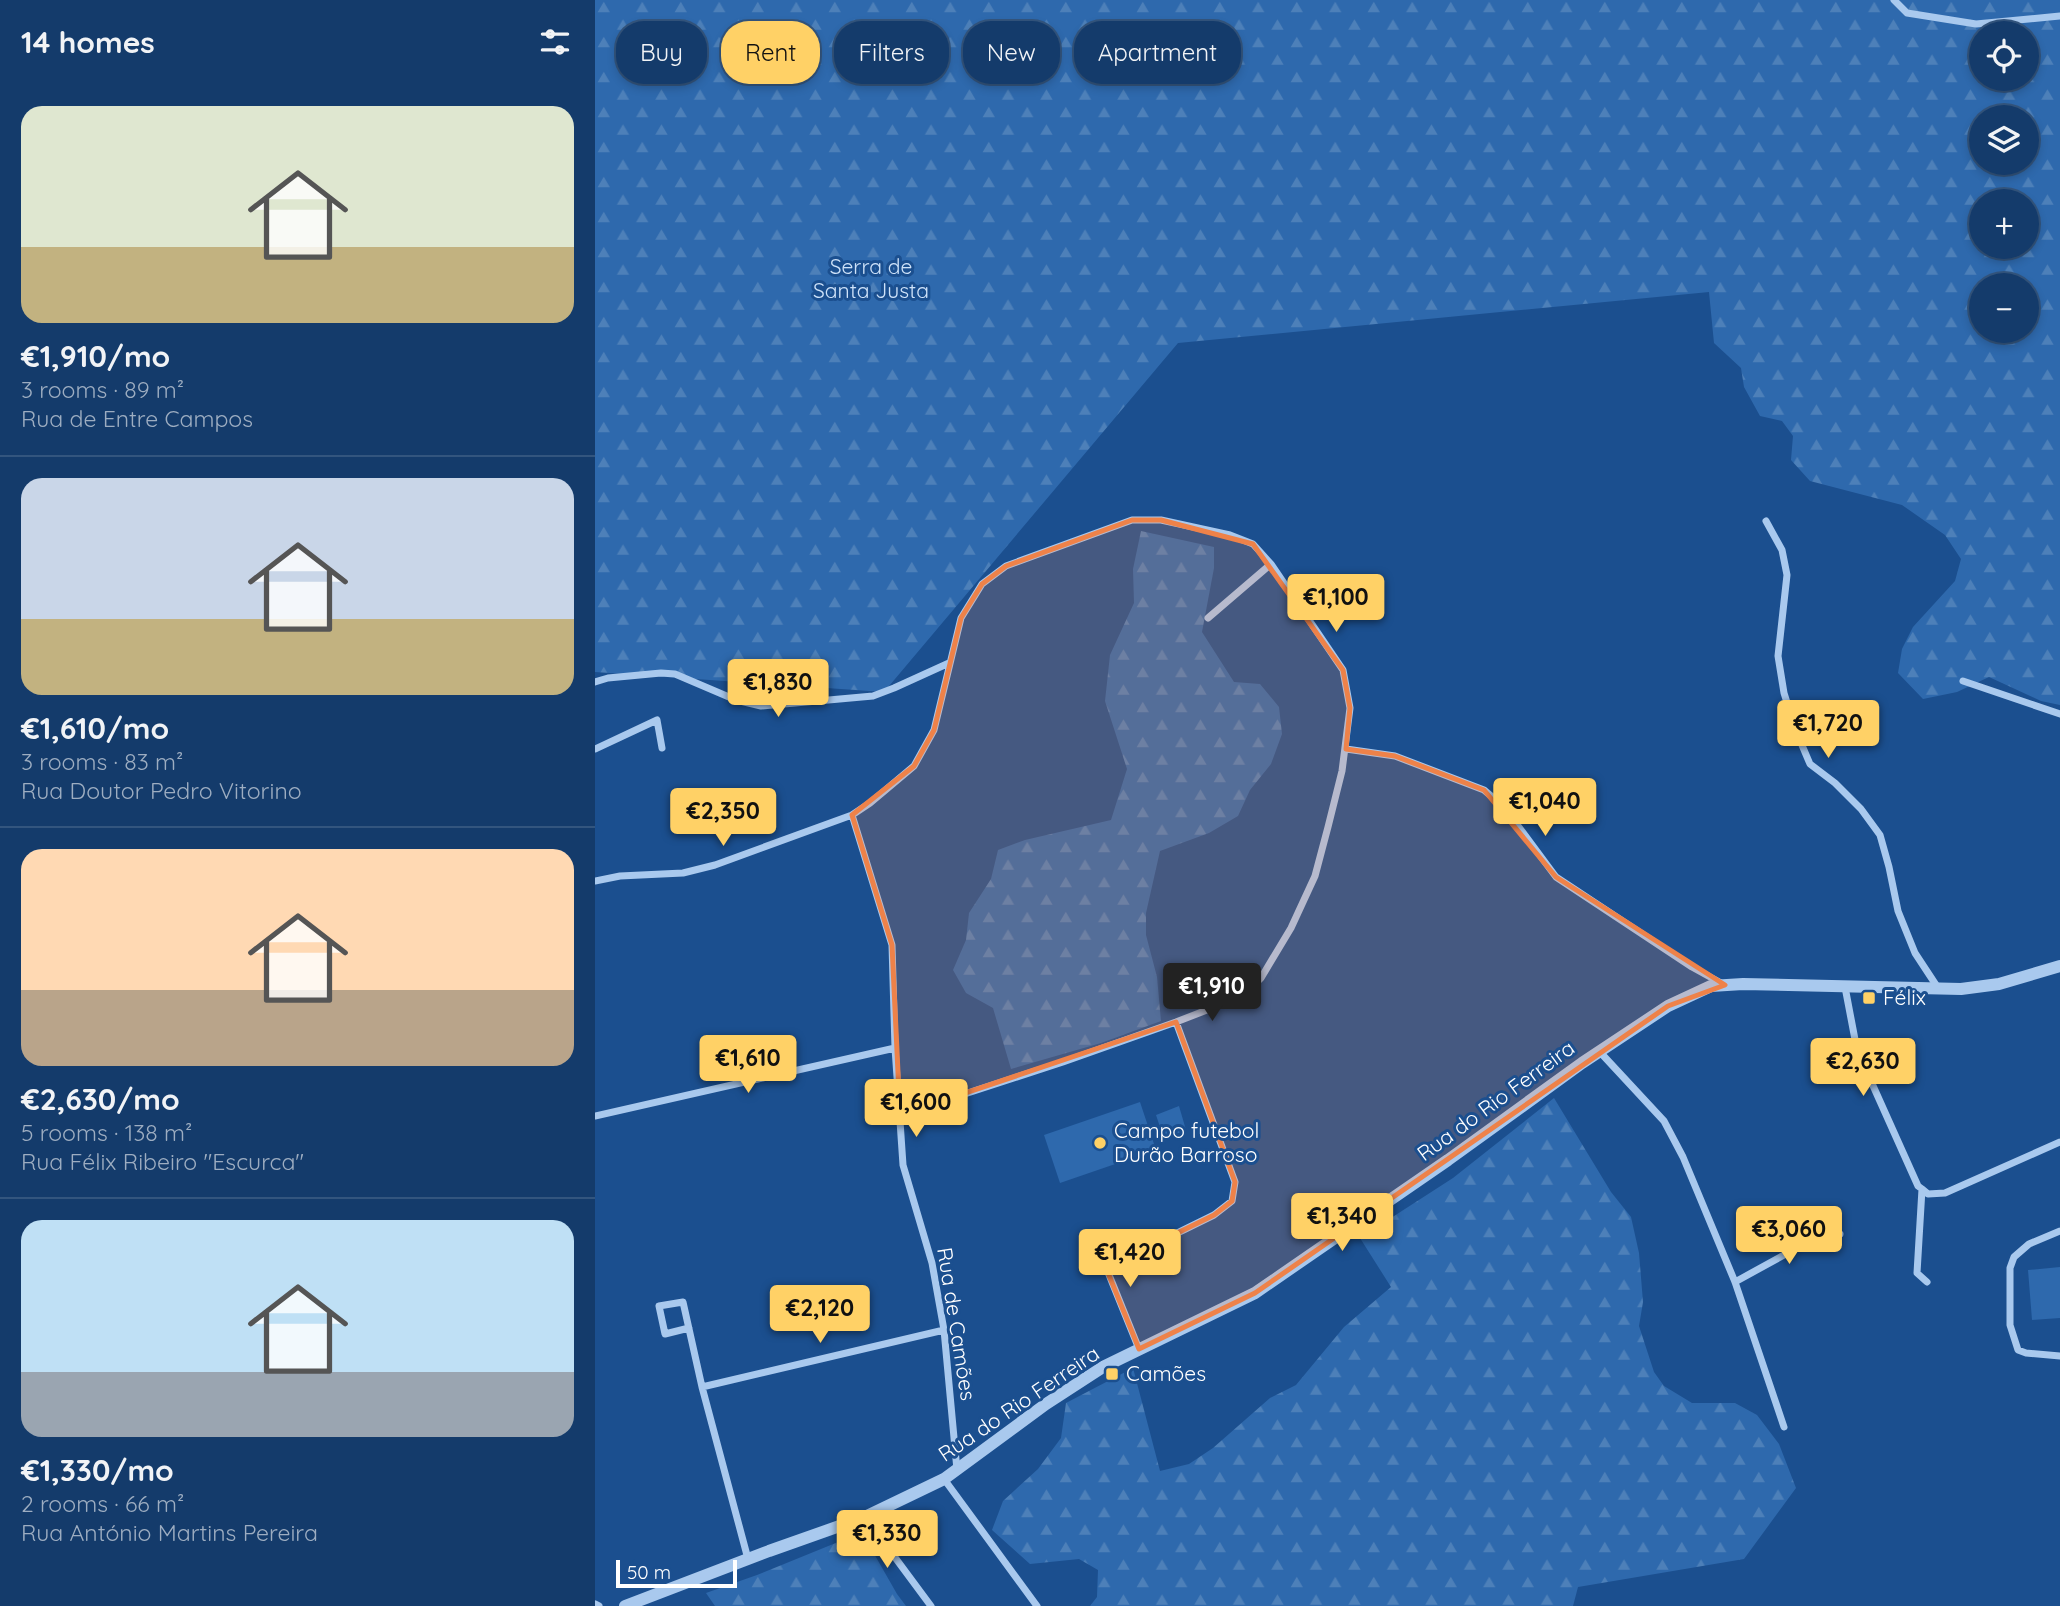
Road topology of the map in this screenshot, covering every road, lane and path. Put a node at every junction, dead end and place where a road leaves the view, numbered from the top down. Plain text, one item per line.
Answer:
1 (1894, 0) edge
2 (2060, 16) edge
3 (1766, 521) dead end
4 (1271, 564) junction
5 (1208, 618) dead end
6 (949, 663) junction
7 (1963, 681) dead end
8 (595, 682) edge
9 (2060, 713) edge
10 (662, 748) dead end
11 (595, 749) edge
12 (1346, 749) junction
13 (852, 815) junction
14 (595, 881) edge
15 (2060, 965) edge
16 (1725, 985) junction
17 (1845, 987) junction
18 (1939, 989) junction
19 (1176, 1022) junction
20 (895, 1048) junction
21 (1599, 1051) junction
22 (900, 1115) junction
23 (595, 1116) edge
24 (2060, 1142) edge
25 (1922, 1189) junction
26 (2060, 1231) edge
27 (1840, 1234) dead end
28 (1095, 1240) dead end
29 (1106, 1268) junction
30 (1735, 1282) junction
31 (1927, 1282) dead end
32 (688, 1328) junction
33 (944, 1330) junction
34 (1139, 1349) junction
35 (2060, 1356) edge
36 (702, 1387) junction
37 (1784, 1427) dead end
38 (957, 1471) junction
39 (944, 1479) junction
40 (865, 1517) junction
41 (748, 1559) junction
42 (625, 1606) edge
43 (932, 1606) edge
44 (1037, 1606) edge

1 - 2 street
3 - 18 street
4 - 5 street
4 - 6 street
4 - 12 street
6 - 8 street
6 - 13 street
7 - 9 street
10 - 11 street
12 - 16 street
12 - 19 street
13 - 14 street
13 - 20 street, Rua de Camões
15 - 18 street, Rua do Rio Ferreira
16 - 17 street, Rua do Rio Ferreira
16 - 21 street, Rua do Rio Ferreira
17 - 18 street, Rua do Rio Ferreira
17 - 25 street
19 - 22 street
19 - 29 street
20 - 22 street, Rua de Camões
20 - 23 street
21 - 30 street
21 - 34 street, Rua do Rio Ferreira
22 - 33 street, Rua de Camões
24 - 25 street
25 - 31 street
26 - 35 street
27 - 30 street
28 - 29 street
29 - 34 street
30 - 37 street
32 - 32 street
32 - 36 street
33 - 36 street
33 - 38 street, Rua de Camões
34 - 38 street, Rua do Rio Ferreira
36 - 41 street
38 - 39 street, Rua do Rio Ferreira
39 - 40 street, Rua do Rio Ferreira
39 - 44 street
40 - 41 street, Rua do Rio Ferreira
40 - 43 street
41 - 42 street, Rua do Rio Ferreira

